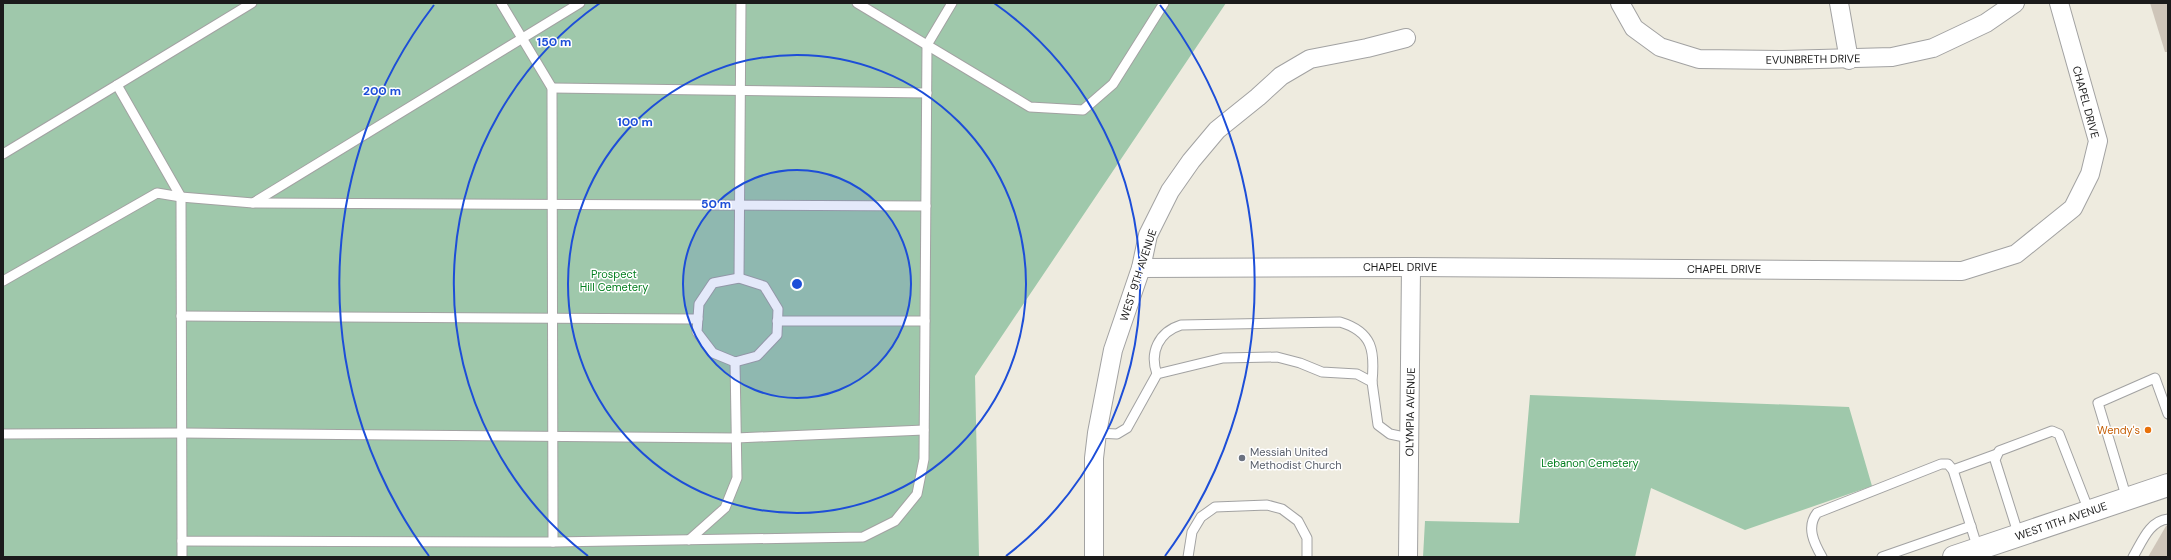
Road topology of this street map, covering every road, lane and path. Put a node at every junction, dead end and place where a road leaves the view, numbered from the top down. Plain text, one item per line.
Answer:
1 (252, 3) edge
2 (501, 3) edge
3 (580, 3) edge
4 (741, 3) edge
5 (857, 3) edge
6 (952, 3) edge
7 (1164, 3) edge
8 (1620, 3) edge
9 (1839, 3) edge
10 (2015, 3) edge
11 (2059, 3) edge
12 (1406, 38) dead end
13 (522, 39) junction
14 (927, 45) junction
15 (1849, 60) junction
16 (117, 85) junction
17 (552, 88) junction
18 (740, 91) junction
19 (927, 93) junction
20 (3, 154) edge
21 (181, 197) junction
22 (253, 203) junction
23 (552, 205) junction
24 (739, 206) junction
25 (926, 206) junction
26 (1411, 267) junction
27 (1141, 268) junction
28 (739, 278) junction
29 (3, 282) edge
30 (182, 316) junction
31 (552, 318) junction
32 (698, 319) junction
33 (777, 321) junction
34 (925, 321) junction
35 (735, 362) junction
36 (1158, 374) junction
37 (1372, 382) junction
38 (2168, 414) edge
39 (924, 430) junction
40 (182, 433) junction
41 (1097, 433) junction
42 (3, 434) edge
43 (553, 436) junction
44 (736, 438) junction
45 (1409, 438) junction
46 (1997, 454) junction
47 (1954, 470) junction
48 (2168, 485) edge
49 (2127, 499) junction
50 (2089, 512) junction
51 (2168, 519) edge
52 (1971, 526) junction
53 (2018, 536) junction
54 (689, 540) junction
55 (182, 541) junction
56 (553, 542) junction
57 (1978, 549) junction
58 (182, 557) edge
59 (1094, 557) edge
60 (1188, 557) edge
61 (1307, 557) edge
62 (1408, 557) edge
63 (1822, 557) edge
64 (1882, 557) edge
65 (1954, 557) edge
66 (2133, 557) edge

1 - 16 lane
2 - 13 lane
3 - 13 lane
4 - 18 lane
5 - 14 lane
6 - 14 lane
7 - 14 lane
8 - 15 street, EVUNBRETH DRIVE
9 - 15 street
10 - 15 street, EVUNBRETH DRIVE
11 - 26 street, CHAPEL DRIVE
12 - 27 street, WEST 9TH AVENUE
13 - 17 lane
13 - 22 lane
14 - 19 lane
16 - 20 lane
16 - 21 lane
17 - 18 lane
17 - 23 lane
18 - 19 lane
18 - 24 lane
19 - 25 lane
21 - 22 lane
21 - 29 lane
21 - 30 lane
22 - 23 lane
23 - 24 lane
23 - 31 lane
24 - 25 lane
24 - 28 lane
25 - 34 lane
26 - 27 street, CHAPEL DRIVE
26 - 45 street, OLYMPIA AVENUE
27 - 41 street, WEST 9TH AVENUE
28 - 32 lane
28 - 33 lane
30 - 31 lane
30 - 40 lane
31 - 32 lane
31 - 43 lane
32 - 35 lane
33 - 34 lane
33 - 35 lane
34 - 39 lane
35 - 44 lane
36 - 37 lane
36 - 37 lane
36 - 41 lane
37 - 45 lane
38 - 49 lane
39 - 44 lane
39 - 54 lane
40 - 42 lane
40 - 43 lane
40 - 55 lane
41 - 59 street, WEST 9TH AVENUE
43 - 44 lane
43 - 56 lane
44 - 54 lane
45 - 62 street, OLYMPIA AVENUE
46 - 47 lane
46 - 50 lane
46 - 53 lane
47 - 52 lane
47 - 63 lane
48 - 49 street, WEST 11TH AVENUE
49 - 50 street, WEST 11TH AVENUE
50 - 53 street, WEST 11TH AVENUE
51 - 66 lane
52 - 57 lane
52 - 64 lane
53 - 57 street, WEST 11TH AVENUE
54 - 56 lane
55 - 56 lane
55 - 58 lane
57 - 65 street, WEST 11TH AVENUE
60 - 61 lane

